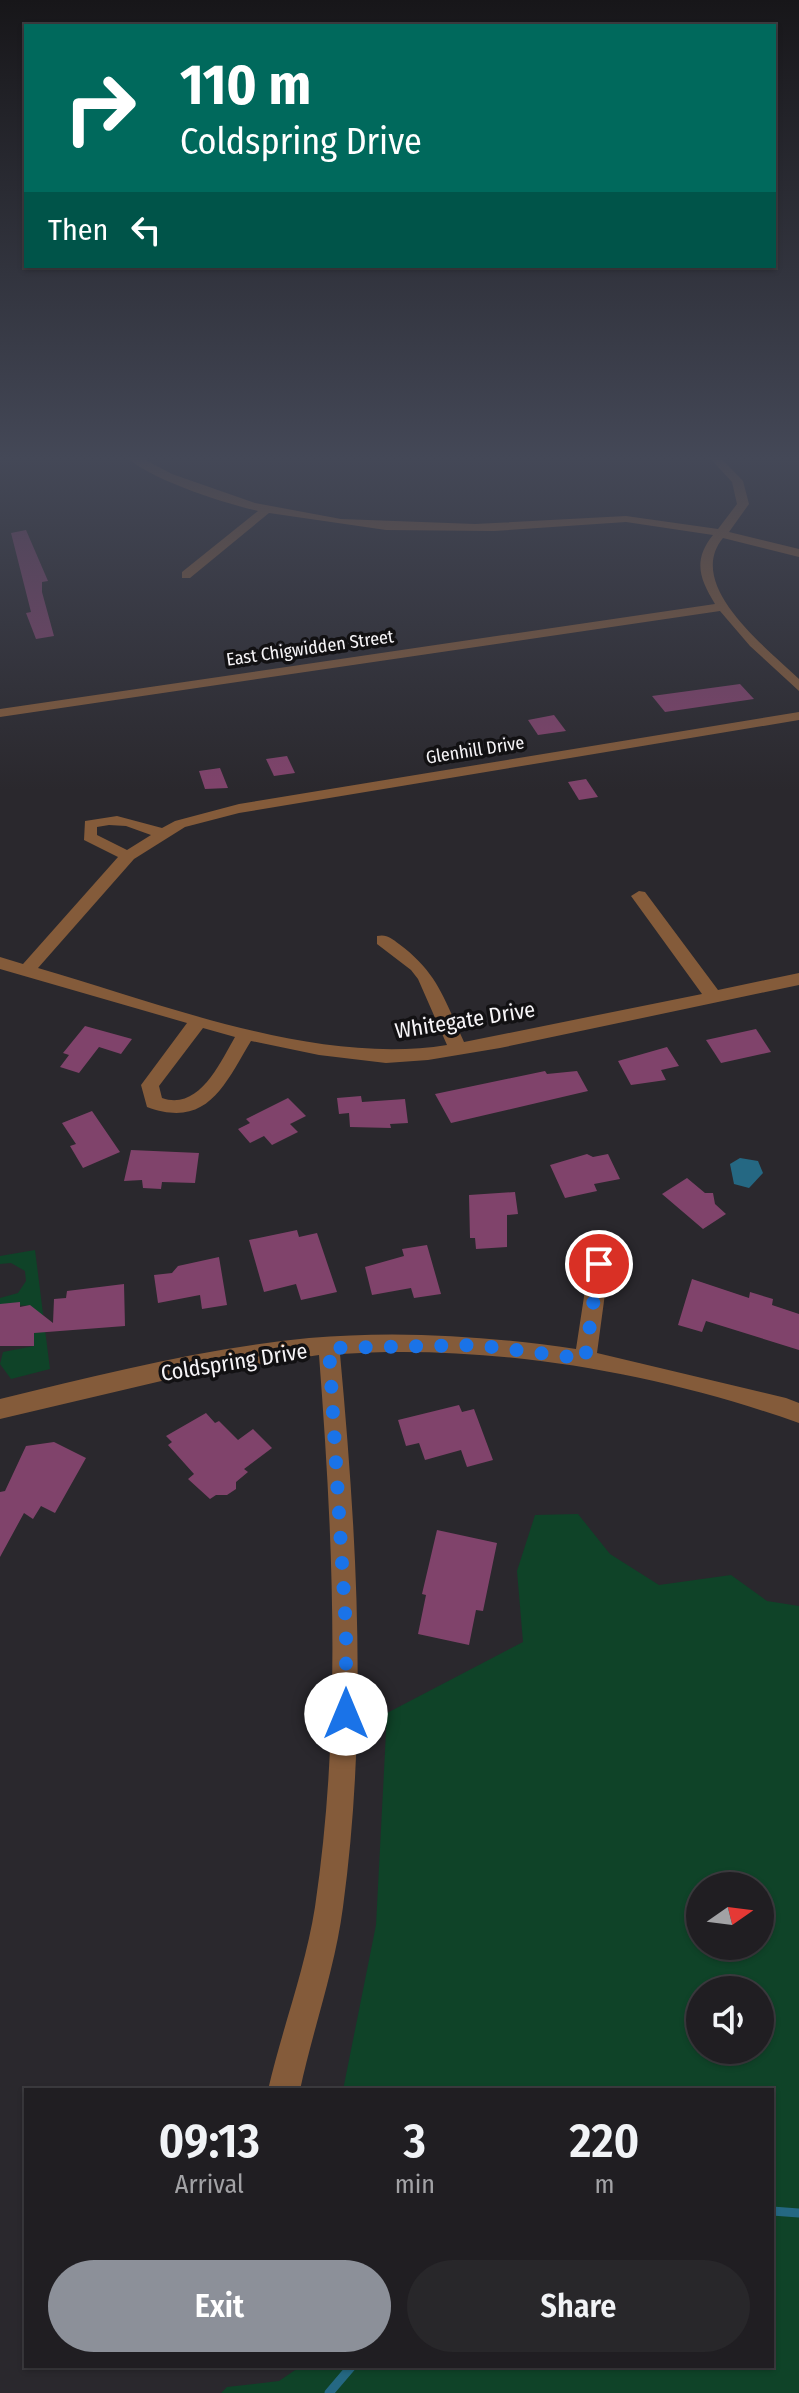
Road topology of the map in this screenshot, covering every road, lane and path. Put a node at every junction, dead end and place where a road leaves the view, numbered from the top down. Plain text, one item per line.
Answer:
1 (196, 567) edge
2 (703, 567) edge
3 (186, 575) dead end
4 (721, 607) junction
5 (799, 687) edge
6 (0, 713) edge
7 (799, 716) edge
8 (160, 833) junction
9 (128, 856) junction
10 (639, 896) dead end
11 (383, 940) dead end
12 (0, 963) edge
13 (27, 970) junction
14 (799, 979) edge
15 (714, 997) junction
16 (198, 1021) junction
17 (246, 1034) junction
18 (458, 1049) junction
19 (599, 1264) dead end
20 (329, 1348) junction
21 (585, 1359) junction
22 (0, 1409) edge
23 (799, 1413) edge
24 (284, 2088) edge

1 - 3 street
2 - 4 street
4 - 5 street
4 - 6 street, East Chigwidden Street
7 - 8 street, Glenhill Drive
8 - 9 street, Glenhill Drive
8 - 9 street
9 - 13 street, Glenhill Drive
10 - 15 street
11 - 18 street
12 - 13 street, Whitegate Drive
13 - 16 street, Whitegate Drive
14 - 15 street, Whitegate Drive
15 - 18 street, Whitegate Drive
16 - 17 street, Whitegate Drive
16 - 17 street
17 - 18 street, Whitegate Drive
19 - 21 street
20 - 21 street, Coldspring Drive
20 - 22 street, Coldspring Drive
20 - 24 street
21 - 23 street, Coldspring Drive

